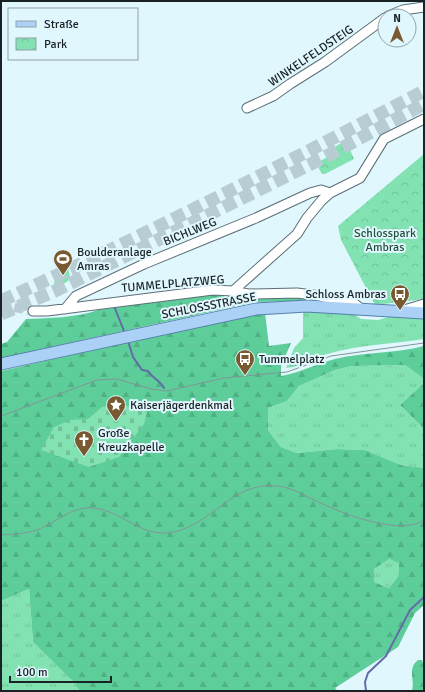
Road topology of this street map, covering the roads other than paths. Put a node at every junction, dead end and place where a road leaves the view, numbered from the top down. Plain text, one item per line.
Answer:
1 (377, 24) edge
2 (247, 108) dead end
3 (424, 119) edge
4 (330, 192) junction
5 (233, 291) junction
6 (424, 304) edge
7 (65, 309) junction
8 (362, 309) junction
9 (33, 310) tunnel mouth
10 (400, 311) junction
11 (424, 313) edge
12 (1, 364) edge

1 - 2 street, WINKELFELDSTEIG
3 - 4 street, BICHLWEG
4 - 5 street, BICHLWEG
4 - 7 street, BICHLWEG
5 - 7 street, TUMMELPLATZWEG
5 - 8 street, TUMMELPLATZWEG
6 - 10 street, SCHLOSSSTRASSE
7 - 9 street, TUMMELPLATZWEG
8 - 10 main road, SCHLOSSSTRASSE
8 - 12 main road, SCHLOSSSTRASSE
10 - 11 main road

